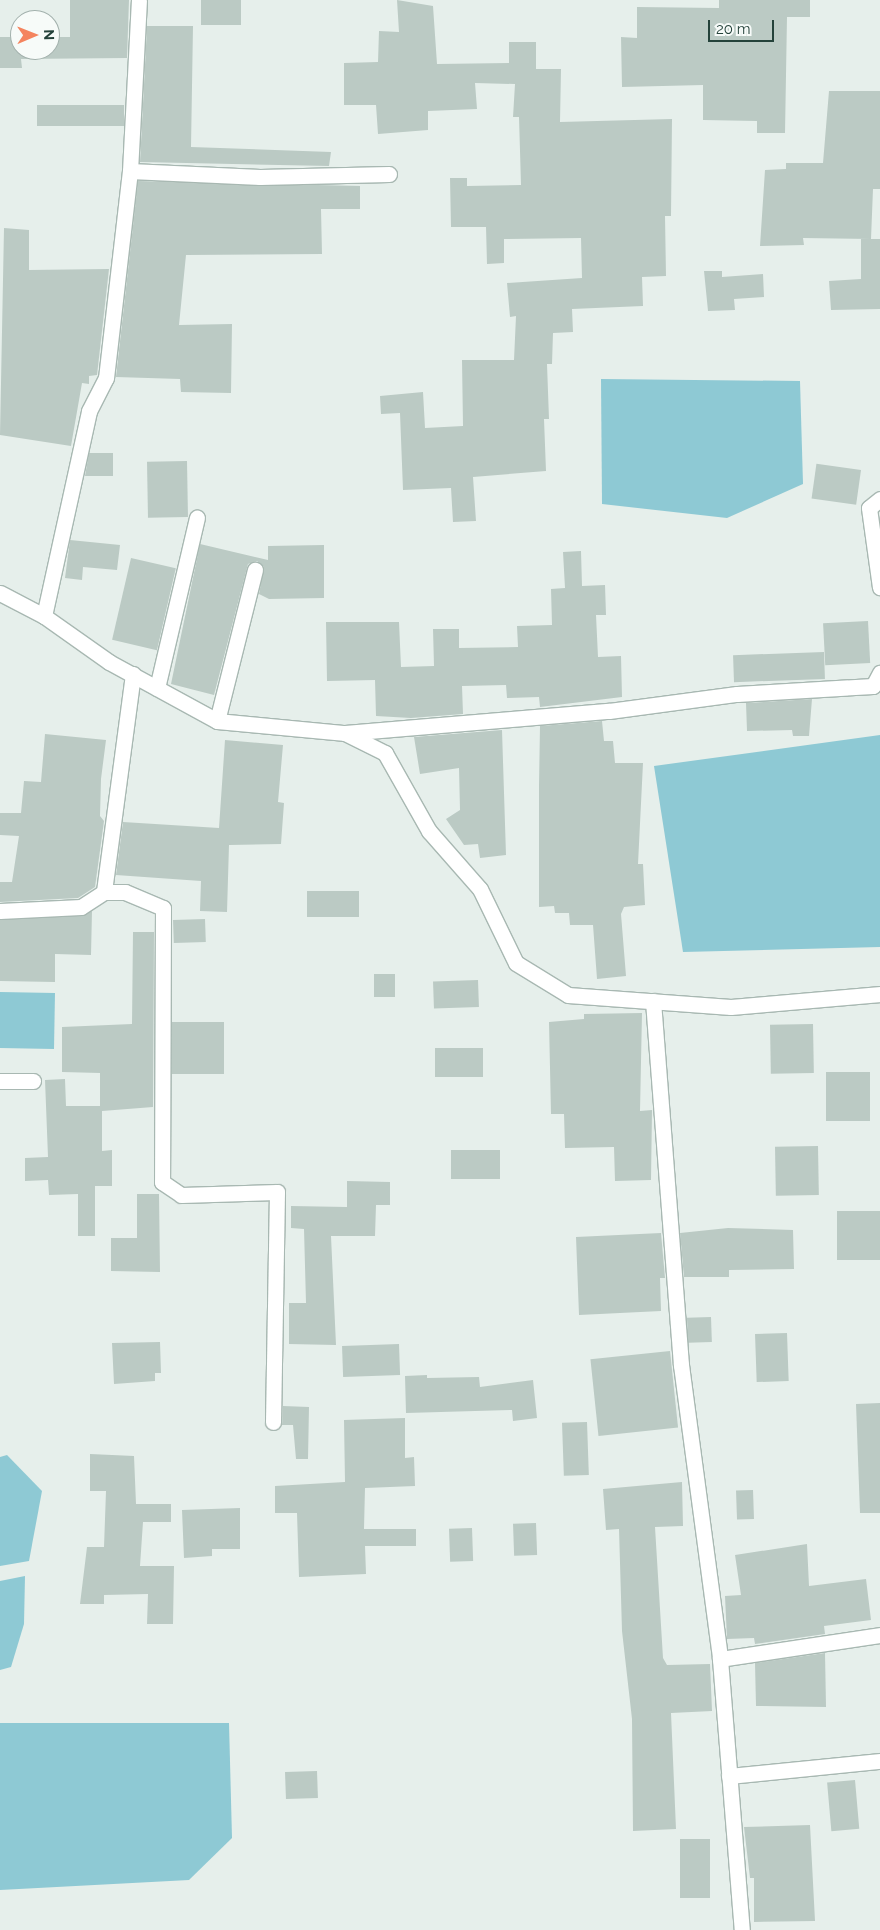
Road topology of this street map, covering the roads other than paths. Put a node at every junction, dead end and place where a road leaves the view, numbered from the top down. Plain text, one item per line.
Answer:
1 (139, 0) edge
2 (130, 170) junction
3 (389, 174) dead end
4 (880, 499) edge
5 (197, 518) dead end
6 (255, 570) dead end
7 (880, 587) edge
8 (0, 593) edge
9 (44, 616) junction
10 (880, 673) edge
11 (133, 674) junction
12 (157, 688) junction
13 (217, 721) junction
14 (346, 732) junction
15 (104, 892) junction
16 (0, 911) edge
17 (880, 994) edge
18 (653, 1001) junction
19 (0, 1081) edge
20 (33, 1081) dead end
21 (273, 1422) dead end
22 (880, 1635) edge
23 (720, 1659) junction
24 (880, 1762) edge
25 (729, 1776) junction
26 (742, 1930) edge

1 - 2 street
2 - 3 street
2 - 9 street
4 - 7 street
5 - 12 street
6 - 13 street
8 - 9 street
9 - 11 street
10 - 14 street
11 - 12 street
11 - 15 street
12 - 13 street
13 - 14 street
14 - 18 street
15 - 16 street
15 - 21 street
17 - 18 street
18 - 23 street
19 - 20 street
22 - 23 street
23 - 25 street
24 - 25 street
25 - 26 street

